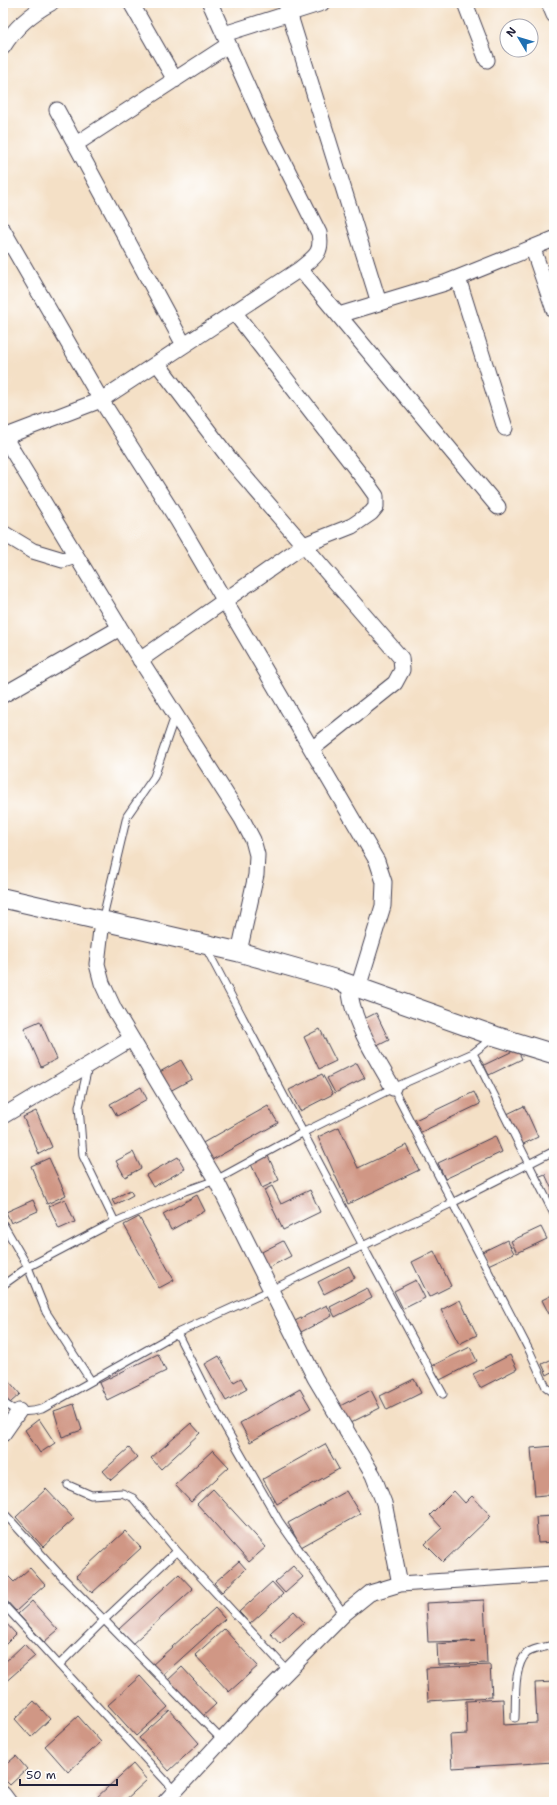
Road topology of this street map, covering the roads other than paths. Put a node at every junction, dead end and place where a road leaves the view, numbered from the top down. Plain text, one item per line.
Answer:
1 (51, 3) edge
2 (131, 3) edge
3 (210, 3) edge
4 (322, 3) edge
5 (465, 3) edge
6 (549, 3) edge
7 (287, 9) edge
8 (554, 15) edge
9 (226, 40) junction
10 (3, 47) edge
11 (487, 60) dead end
12 (175, 80) junction
13 (57, 110) dead end
14 (76, 144) junction
15 (3, 230) edge
16 (554, 239) edge
17 (533, 249) junction
18 (300, 269) junction
19 (458, 278) junction
20 (379, 303) junction
21 (554, 310) edge
22 (234, 312) junction
23 (339, 315) junction
24 (184, 345) junction
25 (157, 363) junction
26 (100, 400) junction
27 (505, 428) dead end
28 (4, 436) edge
29 (498, 507) dead end
30 (3, 533) edge
31 (304, 546) junction
32 (76, 556) junction
33 (225, 600) junction
34 (120, 628) junction
35 (140, 660) junction
36 (3, 695) edge
37 (175, 715) junction
38 (312, 749) junction
39 (3, 898) edge
40 (102, 921) junction
41 (204, 944) junction
42 (239, 952) junction
43 (354, 986) junction
44 (495, 1036) junction
45 (131, 1039) junction
46 (473, 1053) junction
47 (554, 1054) edge
48 (88, 1064) junction
49 (393, 1088) junction
50 (3, 1116) edge
51 (304, 1132) junction
52 (554, 1152) edge
53 (528, 1164) junction
54 (216, 1180) junction
55 (452, 1203) junction
56 (554, 1214) edge
57 (115, 1222) junction
58 (3, 1224) edge
59 (362, 1247) junction
60 (28, 1267) junction
61 (3, 1285) edge
62 (271, 1290) junction
63 (177, 1333) junction
64 (91, 1382) junction
65 (554, 1393) edge
66 (443, 1394) dead end
67 (3, 1402) edge
68 (19, 1411) junction
69 (3, 1434) edge
70 (68, 1486) dead end
71 (3, 1512) edge
72 (177, 1551) junction
73 (554, 1574) edge
74 (400, 1584) junction
75 (3, 1604) edge
76 (344, 1614) junction
77 (104, 1620) junction
78 (554, 1645) edge
79 (59, 1665) junction
80 (288, 1671) junction
81 (515, 1718) dead end
82 (222, 1740) junction
83 (3, 1794) edge
84 (170, 1797) edge
85 (9, 1802) edge

1 - 10 street
2 - 12 street
3 - 9 street
4 - 7 street
5 - 11 street
6 - 8 street
7 - 9 street
7 - 20 street
9 - 12 street
9 - 18 street
12 - 14 street
13 - 14 street
14 - 24 street
15 - 26 street
16 - 17 street
17 - 19 street
17 - 21 street
18 - 22 street
18 - 23 street
19 - 20 street
19 - 27 street
20 - 23 street
22 - 24 street
22 - 31 street
23 - 29 street
24 - 25 street
25 - 26 street
25 - 31 street
26 - 28 street
26 - 33 street
28 - 32 street
30 - 32 street
31 - 33 street
31 - 38 street
32 - 34 street
33 - 35 street
33 - 38 street
34 - 35 street
34 - 36 street
35 - 37 street
37 - 40 lane
37 - 42 street
38 - 43 street
39 - 40 street
40 - 41 street
40 - 45 street
41 - 42 street
41 - 51 lane
42 - 43 street
43 - 44 street
43 - 49 street
44 - 46 lane
44 - 47 street
45 - 48 street
45 - 54 street
46 - 49 lane
46 - 53 lane
48 - 50 street
48 - 57 lane
49 - 51 lane
49 - 55 lane
51 - 54 lane
51 - 59 lane
52 - 53 lane
53 - 55 lane
53 - 56 lane
54 - 57 lane
54 - 62 street
55 - 59 lane
55 - 65 lane
57 - 60 lane
58 - 60 lane
59 - 62 lane
59 - 66 lane
60 - 61 lane
60 - 64 lane
62 - 63 lane
62 - 74 street
63 - 64 lane
63 - 76 lane
64 - 68 lane
67 - 68 lane
68 - 69 street
70 - 72 lane
71 - 77 lane
72 - 77 lane
72 - 80 lane
73 - 74 street
74 - 76 street
75 - 79 lane
76 - 80 street
77 - 79 lane
77 - 82 lane
78 - 81 lane
79 - 84 lane
80 - 82 street
82 - 84 street
83 - 85 street

